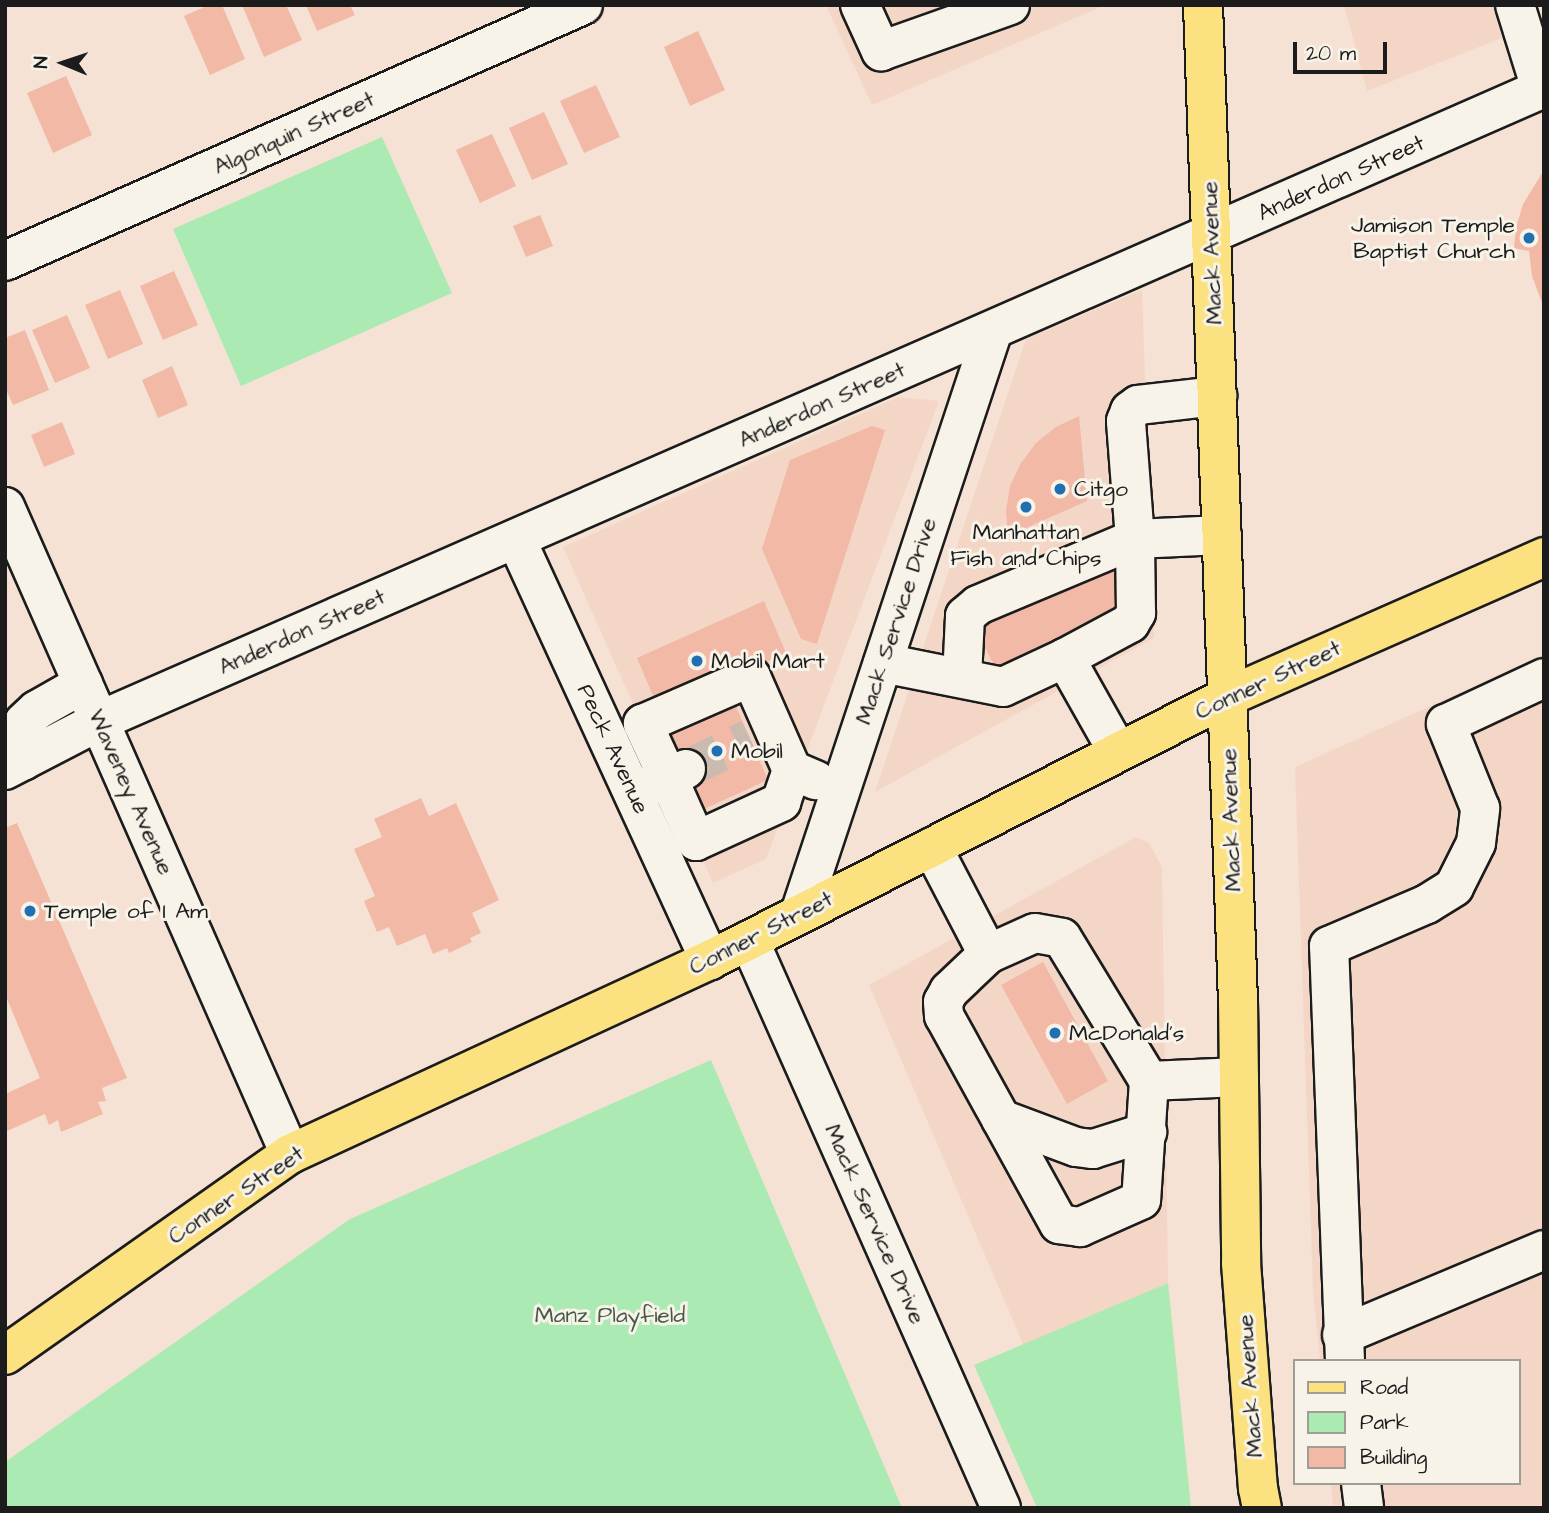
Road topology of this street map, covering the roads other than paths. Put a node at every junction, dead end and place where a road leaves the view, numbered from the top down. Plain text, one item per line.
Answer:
1 (583, 5) edge
2 (860, 5) edge
3 (1203, 5) edge
4 (1515, 5) edge
5 (1003, 7) edge
6 (1543, 89) edge
7 (1212, 235) junction
8 (5, 261) edge
9 (993, 330) junction
10 (1217, 396) junction
11 (5, 507) edge
12 (1222, 535) junction
13 (516, 539) junction
14 (1135, 539) junction
15 (1544, 557) edge
16 (1065, 657) junction
17 (883, 663) junction
18 (962, 678) junction
19 (1544, 678) edge
20 (83, 684) junction
21 (1227, 697) junction
22 (99, 721) junction
23 (1118, 752) junction
24 (14, 765) edge
25 (792, 770) junction
26 (677, 773) junction
27 (840, 790) junction
28 (633, 793) junction
29 (932, 846) junction
30 (800, 913) junction
31 (749, 940) junction
32 (988, 954) junction
33 (710, 960) junction
34 (1239, 1077) junction
35 (1149, 1081) junction
36 (1002, 1119) junction
37 (1147, 1132) junction
38 (290, 1154) junction
39 (1544, 1250) edge
40 (1343, 1348) edge
41 (5, 1355) edge
42 (1361, 1485) edge
43 (1001, 1508) edge
44 (1262, 1508) edge
45 (1364, 1508) edge

1 - 8 street, Algonquin Street
2 - 5 street
3 - 7 main road, Mack Avenue
4 - 6 street
6 - 7 street, Anderdon Street
7 - 9 street, Anderdon Street
7 - 10 main road, Mack Avenue
9 - 13 street, Anderdon Street
9 - 17 street, Mack Service Drive
10 - 12 main road, Mack Avenue
10 - 14 street
11 - 20 street, Waveney Avenue
12 - 14 street
12 - 21 main road, Mack Avenue
13 - 22 street, Anderdon Street
13 - 28 street, Peck Avenue
14 - 16 street
14 - 18 street
15 - 21 main road, Conner Street
16 - 18 street
16 - 23 street
17 - 18 street
17 - 27 street, Mack Service Drive
19 - 40 street
20 - 22 street, Waveney Avenue
20 - 24 street
21 - 23 main road, Conner Street
21 - 34 main road, Mack Avenue
22 - 24 street, Anderdon Street
22 - 38 street, Waveney Avenue
23 - 29 main road, Conner Street
25 - 26 street
25 - 26 street
25 - 27 street
26 - 28 street
27 - 30 street, Mack Service Drive
28 - 33 street, Peck Avenue
29 - 30 main road, Conner Street
29 - 32 street
30 - 31 main road, Conner Street
31 - 33 main road, Conner Street
31 - 43 street, Mack Service Drive
32 - 35 street
32 - 36 street
33 - 38 main road, Conner Street
34 - 35 street
34 - 44 main road, Mack Avenue
35 - 37 street
36 - 37 street
36 - 37 street
38 - 41 main road, Conner Street
39 - 40 street
42 - 45 street

